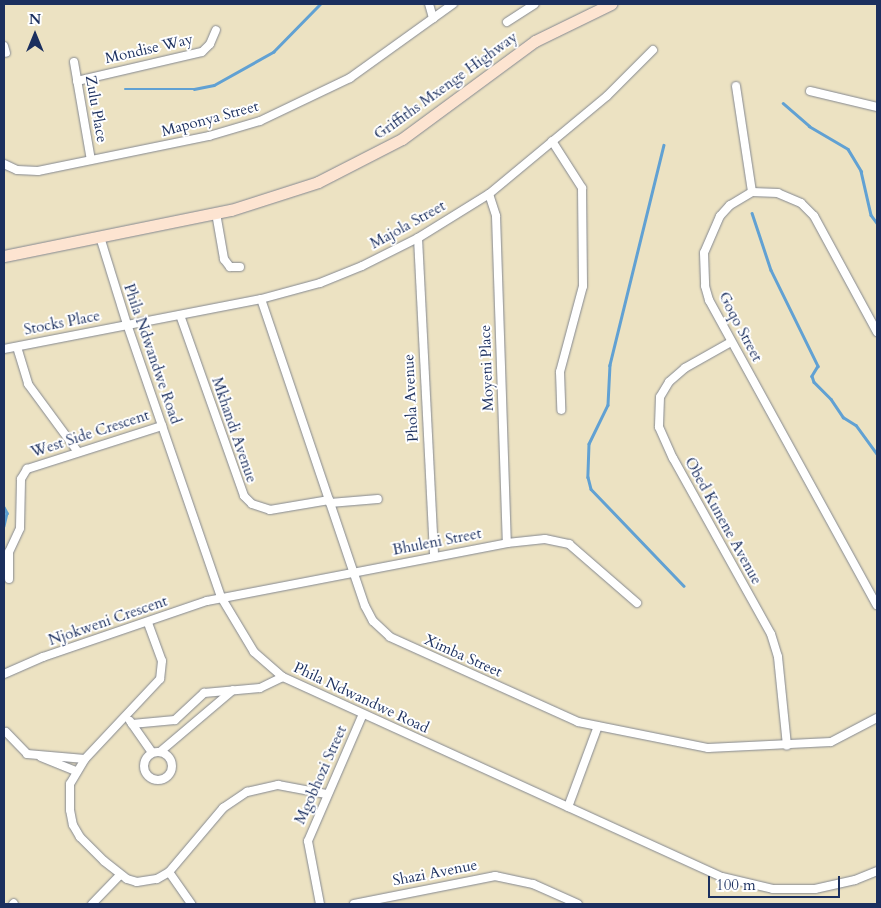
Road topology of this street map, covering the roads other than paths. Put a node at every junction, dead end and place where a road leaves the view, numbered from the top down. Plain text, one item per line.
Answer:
1 (429, 4) edge
2 (453, 4) edge
3 (535, 4) edge
4 (611, 4) edge
5 (433, 18) junction
6 (507, 22) dead end
7 (216, 30) dead end
8 (653, 50) dead end
9 (74, 62) dead end
10 (77, 81) junction
11 (736, 86) dead end
12 (810, 91) dead end
13 (877, 107) edge
14 (552, 141) junction
15 (91, 160) junction
16 (4, 164) edge
17 (752, 192) junction
18 (489, 194) junction
19 (216, 213) junction
20 (100, 237) junction
21 (418, 238) junction
22 (4, 256) edge
23 (240, 267) dead end
24 (260, 299) junction
25 (180, 315) junction
26 (127, 324) junction
27 (877, 332) edge
28 (731, 342) junction
29 (18, 347) junction
30 (4, 350) edge
31 (561, 410) dead end
32 (162, 426) junction
33 (78, 452) junction
34 (378, 499) dead end
35 (329, 501) junction
36 (507, 543) junction
37 (434, 557) junction
38 (354, 572) junction
39 (9, 578) dead end
40 (222, 598) junction
41 (637, 603) dead end
42 (877, 605) edge
43 (148, 623) junction
44 (4, 674) edge
45 (283, 677) junction
46 (233, 690) junction
47 (127, 716) junction
48 (362, 716) junction
49 (877, 718) edge
50 (132, 724) junction
51 (598, 726) junction
52 (6, 732) dead end
53 (787, 746) junction
54 (161, 751) junction
55 (152, 752) junction
56 (33, 755) junction
57 (84, 759) junction
58 (76, 771) junction
59 (326, 794) junction
60 (568, 807) junction
61 (877, 870) edge
62 (169, 872) junction
63 (120, 875) junction
64 (92, 904) edge
65 (191, 904) edge
66 (320, 904) edge
67 (354, 904) edge
68 (578, 904) edge

1 - 5 street
2 - 5 street, Maponya Street
3 - 6 street
4 - 19 street, Griffiths Mxenge Highway
5 - 15 street, Maponya Street
7 - 10 street, Mondise Way
8 - 14 street, Majola Street
9 - 10 street, Zulu Place
10 - 15 street, Zulu Place
11 - 17 street
12 - 13 street
14 - 18 street, Majola Street
14 - 31 street
15 - 16 street, Maponya Street
17 - 27 street
17 - 28 street, Goqo Street
18 - 21 street, Majola Street
18 - 36 street, Moyeni Place
19 - 20 street, Griffiths Mxenge Highway
19 - 23 street
20 - 22 street, Griffiths Mxenge Highway
20 - 26 street, Phila Ndwandwe Road
21 - 24 street, Majola Street
21 - 37 street, Phola Avenue
24 - 25 street, Majola Street
24 - 35 street, Ximba Street
25 - 26 street, Majola Street
25 - 35 street, Mkhandi Avenue
26 - 29 street, Stocks Place
26 - 32 street, Phila Ndwandwe Road
28 - 42 street, Goqo Street
28 - 53 street, Obed Kunene Avenue
29 - 30 street, Stocks Place
29 - 33 street
32 - 33 street, West Side Crescent
32 - 40 street, Phila Ndwandwe Road
33 - 39 street, West Side Crescent
34 - 35 street, Mkhandi Avenue
35 - 38 street, Ximba Street
36 - 37 street, Bhuleni Street
36 - 41 street, Bhuleni Street
37 - 38 street, Bhuleni Street
38 - 40 street, Bhuleni Street
38 - 51 street, Ximba Street
40 - 43 street, Njokweni Crescent
40 - 45 street, Phila Ndwandwe Road
43 - 44 street, Njokweni Crescent
43 - 47 street
45 - 46 street
45 - 48 street, Phila Ndwandwe Road
46 - 50 street
46 - 54 street
47 - 50 street
47 - 57 street
48 - 59 street, Mgobhozi Street
48 - 60 street, Phila Ndwandwe Road
49 - 53 street, Ximba Street
50 - 55 street
51 - 53 street, Ximba Street
51 - 60 street
52 - 56 street
54 - 55 street
54 - 55 street
56 - 57 street
56 - 58 street
57 - 58 street
58 - 63 street
59 - 62 street
59 - 66 street, Mgobhozi Street
60 - 61 street, Phila Ndwandwe Road
62 - 63 street
62 - 65 street
63 - 64 street
67 - 68 street, Shazi Avenue

